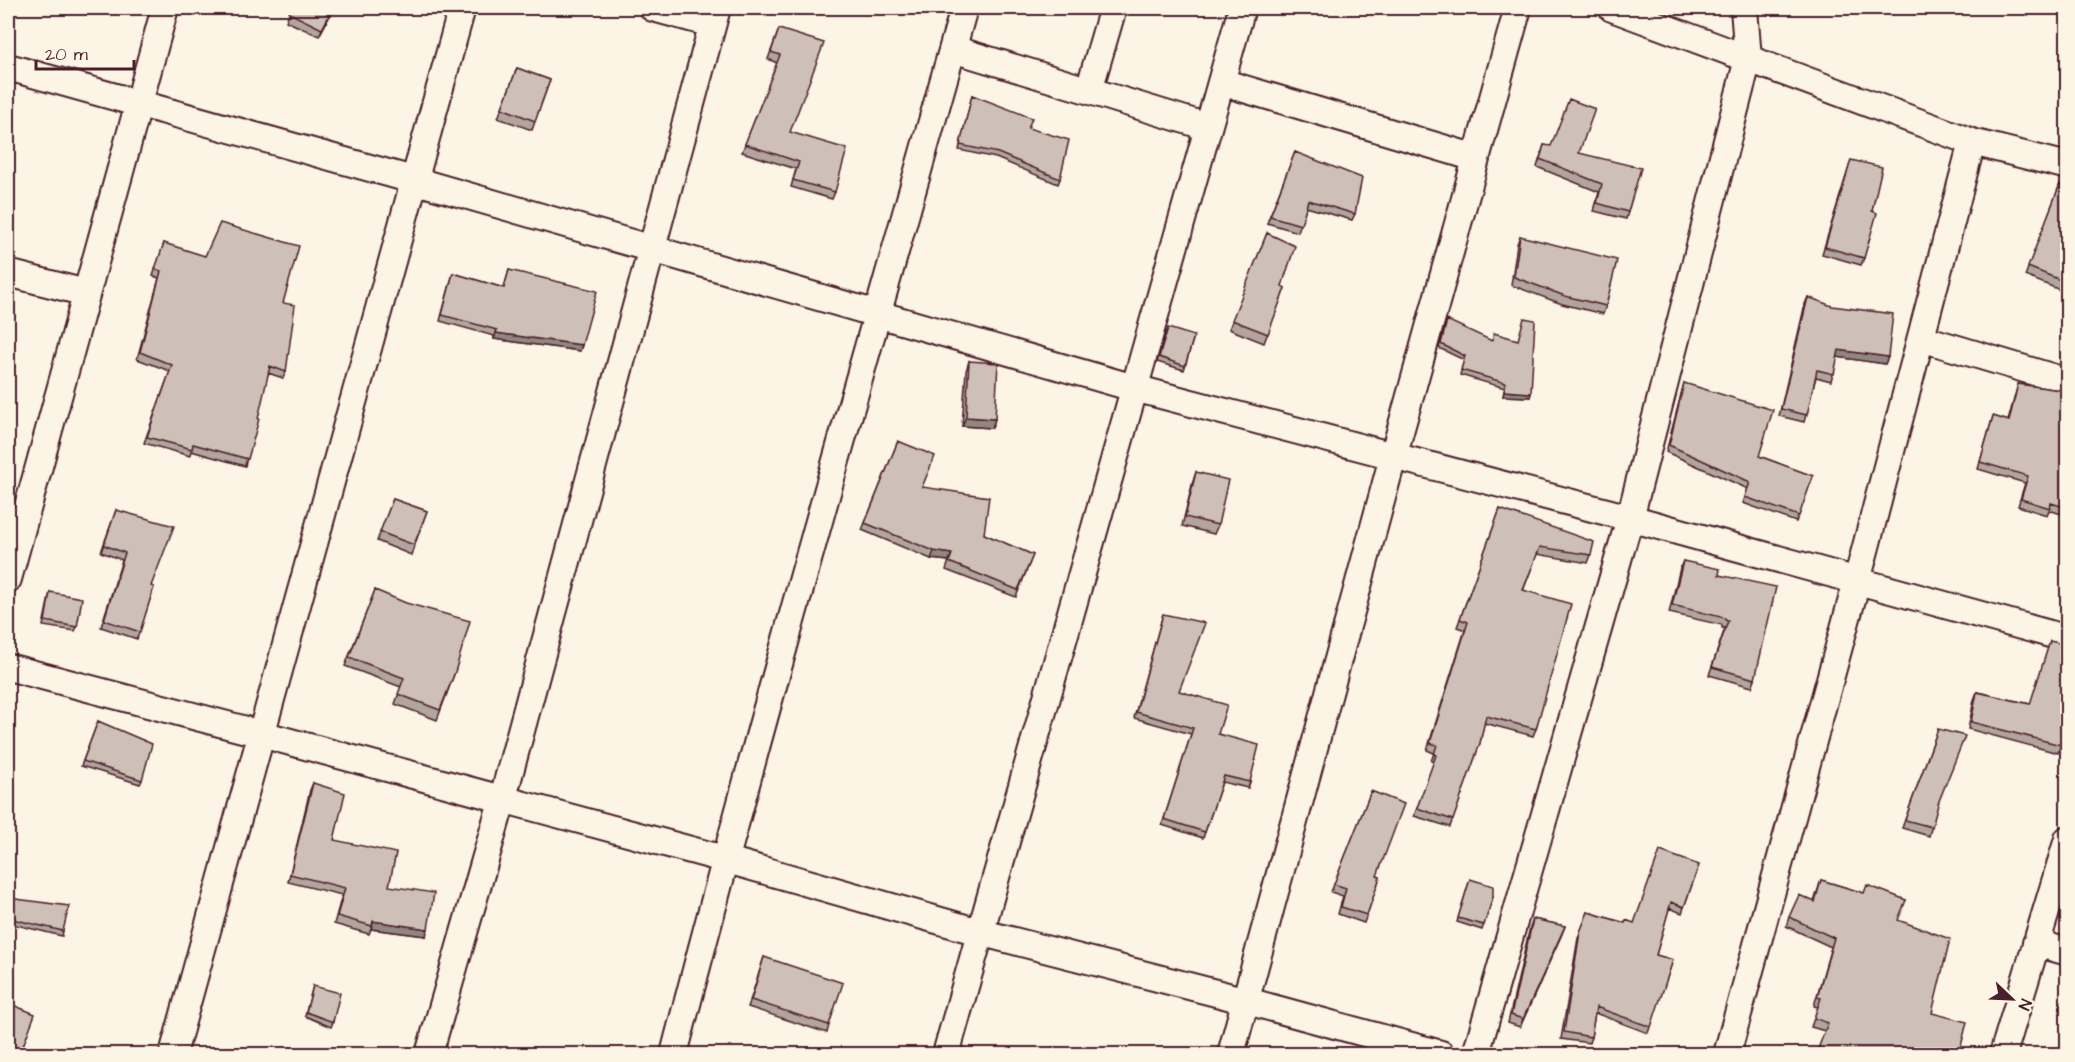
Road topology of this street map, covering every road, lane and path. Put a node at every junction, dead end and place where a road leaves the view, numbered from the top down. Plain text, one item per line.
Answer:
1 (165, 8) edge
2 (462, 8) edge
3 (653, 8) edge
4 (964, 8) edge
5 (1113, 8) edge
6 (1242, 8) edge
7 (1518, 8) edge
8 (1611, 8) edge
9 (1744, 8) edge
10 (715, 16) edge
11 (953, 49) junction
12 (1748, 59) junction
13 (8, 67) edge
14 (1221, 82) junction
15 (1089, 90) junction
16 (138, 105) junction
17 (1208, 126) junction
18 (1972, 142) junction
19 (1476, 158) junction
20 (2067, 166) edge
21 (413, 180) junction
22 (653, 250) junction
23 (8, 273) edge
24 (86, 293) junction
25 (876, 314) junction
26 (1921, 338) junction
27 (2067, 382) edge
28 (1134, 388) junction
29 (1393, 457) junction
30 (1630, 518) junction
31 (8, 579) edge
32 (1857, 581) junction
33 (2067, 639) edge
34 (8, 667) edge
35 (261, 734) junction
36 (502, 801) junction
37 (2067, 840) edge
38 (724, 860) junction
39 (979, 932) junction
40 (2036, 943) junction
41 (2067, 952) edge
42 (1247, 1001) junction
43 (173, 1054) edge
44 (429, 1054) edge
45 (674, 1054) edge
46 (946, 1054) edge
47 (1232, 1054) edge
48 (1441, 1054) edge
49 (1476, 1054) edge
50 (1727, 1054) edge
51 (2003, 1054) edge

1 - 16 street
2 - 21 street
3 - 10 street
4 - 11 street
5 - 15 street
6 - 14 street
7 - 19 street
8 - 12 street
9 - 12 street
10 - 22 street
11 - 15 street
11 - 25 street
12 - 18 street
12 - 30 street
13 - 16 street
14 - 17 street
14 - 19 street
15 - 17 street
16 - 21 street
16 - 24 street
17 - 28 street
18 - 20 street
18 - 26 street
19 - 29 street
21 - 22 street
21 - 35 street
22 - 25 street
22 - 36 street
23 - 24 street
24 - 31 street
25 - 28 street
25 - 38 street
26 - 27 street
26 - 32 street
28 - 29 street
28 - 39 street
29 - 30 street
29 - 42 street
30 - 32 street
30 - 49 street
32 - 33 street
32 - 50 street
34 - 35 street
35 - 36 street
35 - 43 street
36 - 38 street
36 - 44 street
37 - 40 street
38 - 39 street
38 - 45 street
39 - 42 street
39 - 46 street
40 - 41 street
40 - 51 street
42 - 47 street
42 - 48 street

